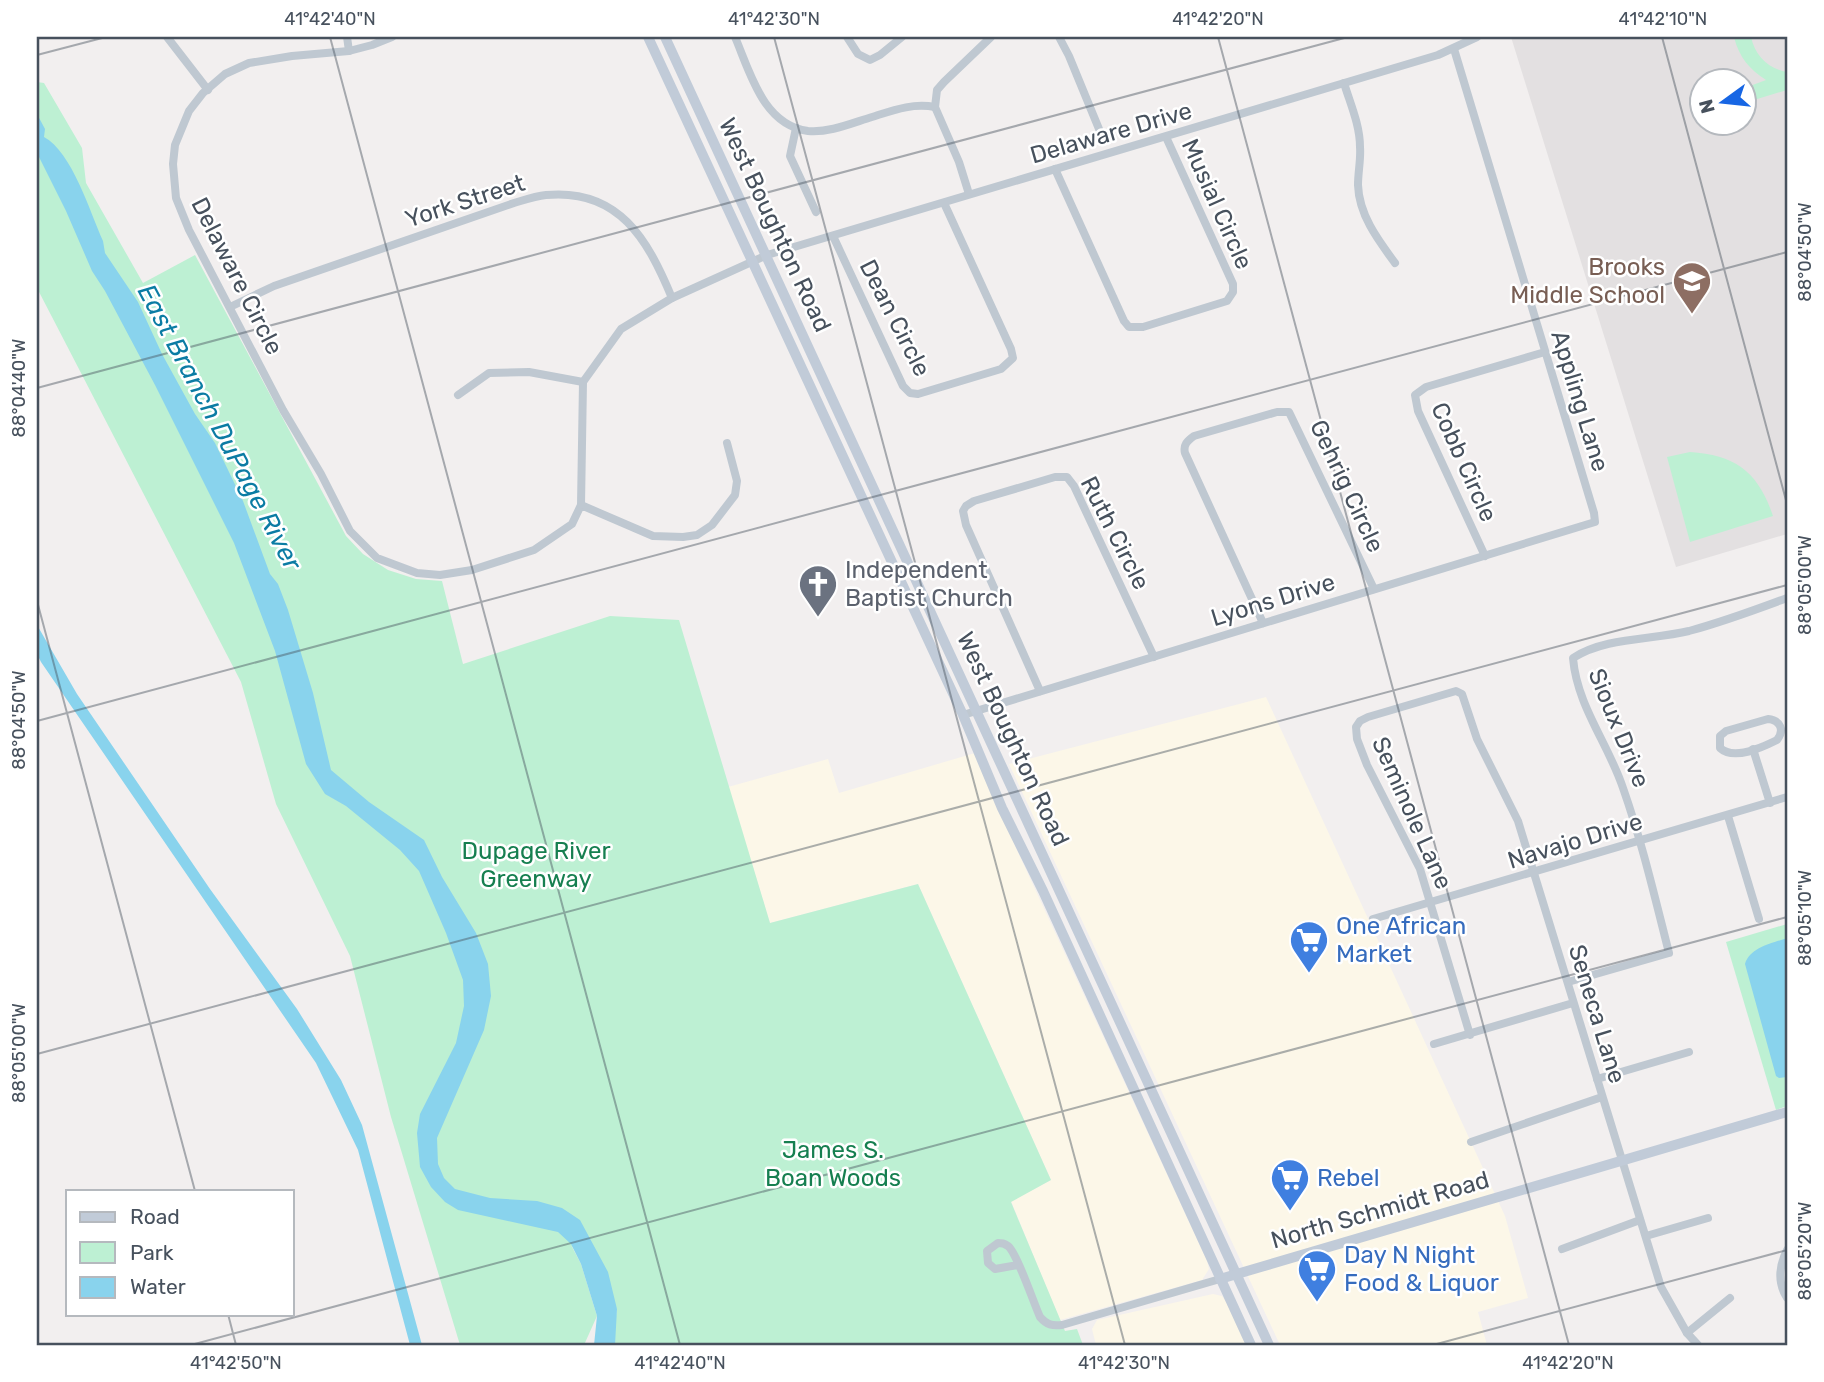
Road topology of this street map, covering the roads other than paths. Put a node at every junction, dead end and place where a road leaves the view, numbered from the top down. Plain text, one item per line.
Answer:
1 (167, 37) edge
2 (347, 37) edge
3 (392, 37) edge
4 (648, 37) edge
5 (665, 37) edge
6 (735, 37) edge
7 (847, 37) edge
8 (902, 37) edge
9 (991, 37) edge
10 (1059, 37) edge
11 (1477, 37) edge
12 (1454, 49) junction
13 (349, 51) junction
14 (1344, 83) junction
15 (208, 90) junction
16 (935, 107) junction
17 (796, 128) junction
18 (1099, 130) dead end
19 (1166, 137) junction
20 (1055, 169) junction
21 (968, 194) junction
22 (944, 203) junction
23 (816, 212) dead end
24 (833, 236) junction
25 (767, 255) junction
26 (753, 261) junction
27 (1395, 263) dead end
28 (672, 298) junction
29 (230, 307) junction
30 (1545, 352) junction
31 (583, 382) junction
32 (458, 395) dead end
33 (727, 443) dead end
34 (581, 505) junction
35 (1595, 522) joint
36 (1485, 556) junction
37 (1374, 589) junction
38 (1787, 598) edge
39 (931, 614) junction
40 (917, 617) junction
41 (1263, 623) junction
42 (1154, 657) junction
43 (1040, 691) junction
44 (975, 711) junction
45 (962, 715) junction
46 (1356, 727) joint
47 (1753, 749) junction
48 (1010, 782) junction
49 (993, 787) junction
50 (1787, 797) edge
51 (1770, 803) junction
52 (1728, 816) junction
53 (1640, 841) junction
54 (1536, 873) junction
55 (1431, 904) junction
56 (1373, 919) dead end
57 (1759, 919) dead end
58 (1568, 982) junction
59 (1573, 1003) junction
60 (1470, 1035) junction
61 (1434, 1044) dead end
62 (1689, 1052) dead end
63 (1597, 1079) junction
64 (1602, 1097) junction
65 (1787, 1112) edge
66 (1471, 1142) dead end
67 (1622, 1162) junction
68 (1708, 1218) dead end
69 (1640, 1220) junction
70 (1646, 1236) junction
71 (1562, 1249) dead end
72 (1787, 1250) edge
73 (1018, 1265) dead end
74 (1237, 1273) junction
75 (1220, 1279) junction
76 (1730, 1298) dead end
77 (1787, 1298) edge
78 (1686, 1333) junction
79 (1251, 1345) edge
80 (1269, 1345) edge
81 (1698, 1345) edge

1 - 15 street
2 - 13 street
3 - 13 street, Delaware Circle
4 - 26 main road, West Boughton Road
5 - 25 main road, West Boughton Road
6 - 17 street
7 - 8 street
9 - 16 street
10 - 18 street
11 - 12 street, Delaware Drive
12 - 14 street, Delaware Drive
12 - 30 street, Appling Lane
13 - 15 street, Delaware Circle
14 - 19 street, Delaware Drive
14 - 27 street
15 - 29 street, Delaware Circle
16 - 17 street
16 - 21 street
17 - 23 street
19 - 20 street, Delaware Drive
19 - 20 street, Musial Circle
20 - 21 street, Delaware Drive
21 - 22 street, Delaware Drive
22 - 24 street, Delaware Drive
22 - 24 street, Dean Circle
24 - 25 street, Delaware Drive
25 - 26 street, Delaware Drive
25 - 39 main road, West Boughton Road
26 - 28 street
26 - 40 main road, West Boughton Road
28 - 29 street, York Street
28 - 31 street
29 - 34 street, Delaware Circle
30 - 35 street, Appling Lane
30 - 36 street, Cobb Circle
31 - 32 street
31 - 34 street
33 - 34 street
35 - 36 street, Lyons Drive
36 - 37 street, Lyons Drive
37 - 41 street, Lyons Drive
37 - 41 street, Gehrig Circle
38 - 53 street, Sioux Drive
39 - 40 street
39 - 44 main road, West Boughton Road
40 - 45 main road, West Boughton Road
41 - 42 street, Lyons Drive
42 - 43 street, Lyons Drive
42 - 43 street, Ruth Circle
43 - 44 street, Lyons Drive
44 - 45 street, Lyons Drive
44 - 48 main road, West Boughton Road
45 - 49 main road, West Boughton Road
46 - 54 street, Seneca Lane
46 - 55 street, Seminole Lane
47 - 47 street
47 - 51 street
48 - 49 street
48 - 74 main road, West Boughton Road
49 - 75 main road, West Boughton Road
50 - 51 street, Navajo Drive
51 - 52 street, Navajo Drive
52 - 53 street, Navajo Drive
52 - 57 street
53 - 54 street, Navajo Drive
53 - 58 street, Sioux Drive
54 - 55 street, Navajo Drive
54 - 58 street, Seneca Lane
55 - 56 street, Navajo Drive
55 - 60 street, Seminole Lane
58 - 59 street, Seneca Lane
59 - 60 street
59 - 63 street, Seneca Lane
60 - 61 street
62 - 63 street
63 - 64 street, Seneca Lane
64 - 66 street
64 - 67 street, Seneca Lane
65 - 67 main road, North Schmidt Road
67 - 69 street, Seneca Lane
67 - 74 main road, North Schmidt Road
68 - 70 street
69 - 70 street, Seneca Lane
69 - 71 street
70 - 78 street, Seneca Lane
72 - 77 street
73 - 75 street, North Schmidt Road
74 - 75 main road, North Schmidt Road
74 - 80 main road, West Boughton Road
75 - 79 main road, West Boughton Road
76 - 78 street
78 - 81 street, Seneca Lane

